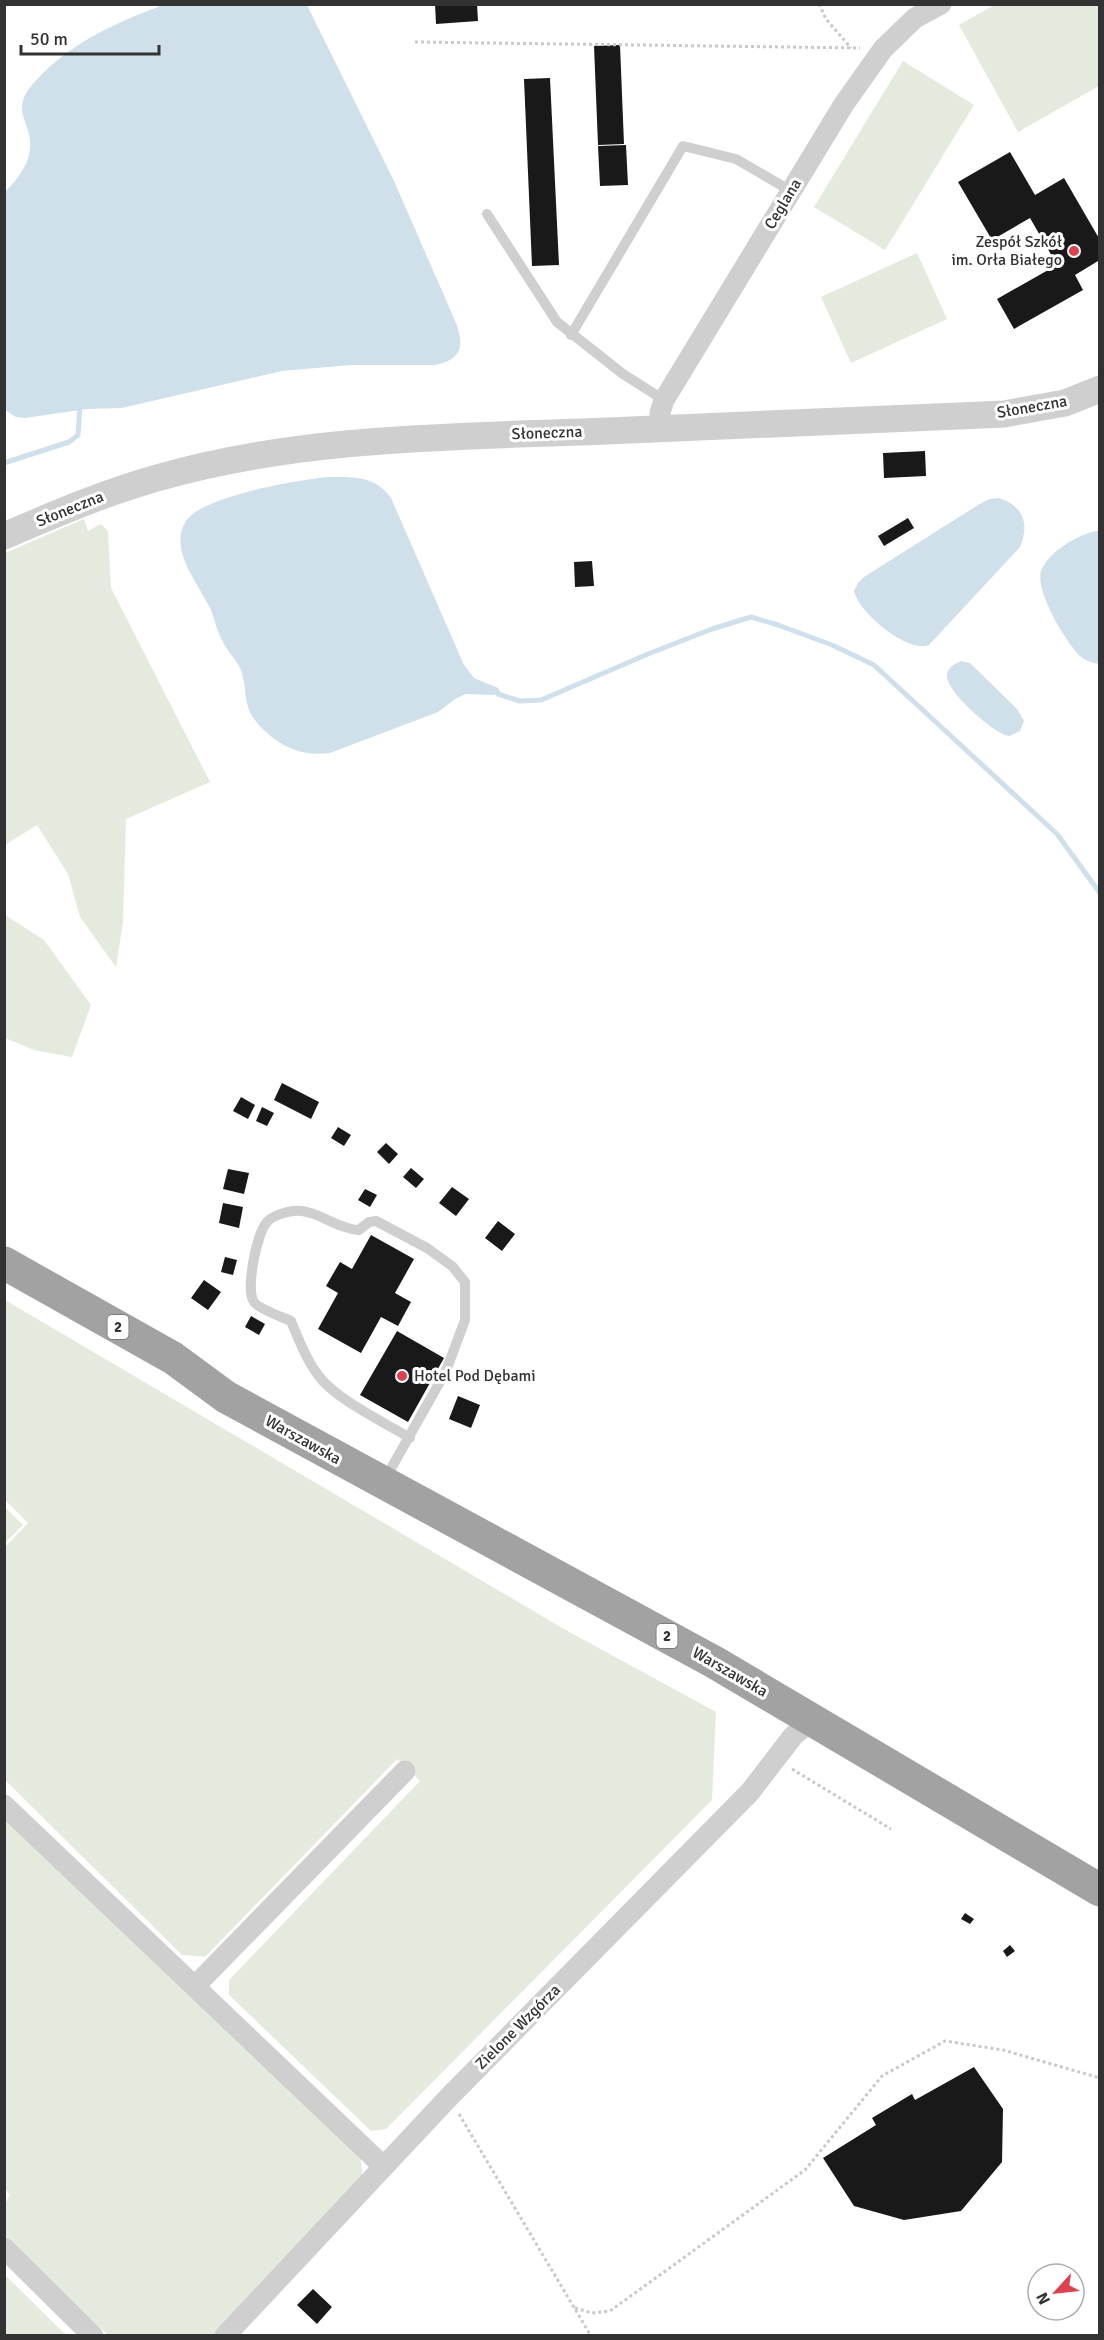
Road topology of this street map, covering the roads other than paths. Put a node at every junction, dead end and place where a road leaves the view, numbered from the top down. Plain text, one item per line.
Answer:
1 (941, 4) edge
2 (791, 191) junction
3 (487, 214) dead end
4 (571, 335) junction
5 (1100, 389) edge
6 (664, 400) junction
7 (662, 429) junction
8 (4, 536) edge
9 (4, 1263) edge
10 (4, 1290) edge
11 (226, 1397) junction
12 (410, 1438) junction
13 (383, 1484) junction
14 (812, 1720) junction
15 (405, 1771) dead end
16 (4, 1804) edge
17 (1100, 1890) edge
18 (196, 1985) junction
19 (383, 2166) junction
20 (4, 2248) edge
21 (93, 2336) edge
22 (225, 2336) edge

1 - 2 street, Ceglana
2 - 4 lane
2 - 6 street, Ceglana
3 - 4 lane
4 - 6 lane
5 - 7 street, Słoneczna
6 - 7 street, Ceglana
7 - 8 street, Słoneczna
9 - 11 highway, Warszawska / 2
10 - 11 highway, Warszawska / 2
11 - 13 highway, Warszawska / 2
12 - 12 lane
12 - 13 lane
13 - 14 highway, Warszawska / 2
14 - 17 highway, Warszawska / 2
14 - 19 street, Zielone Wzgórza
15 - 18 street
16 - 18 street
18 - 19 street
19 - 22 street, Zielone Wzgórza
20 - 21 street

